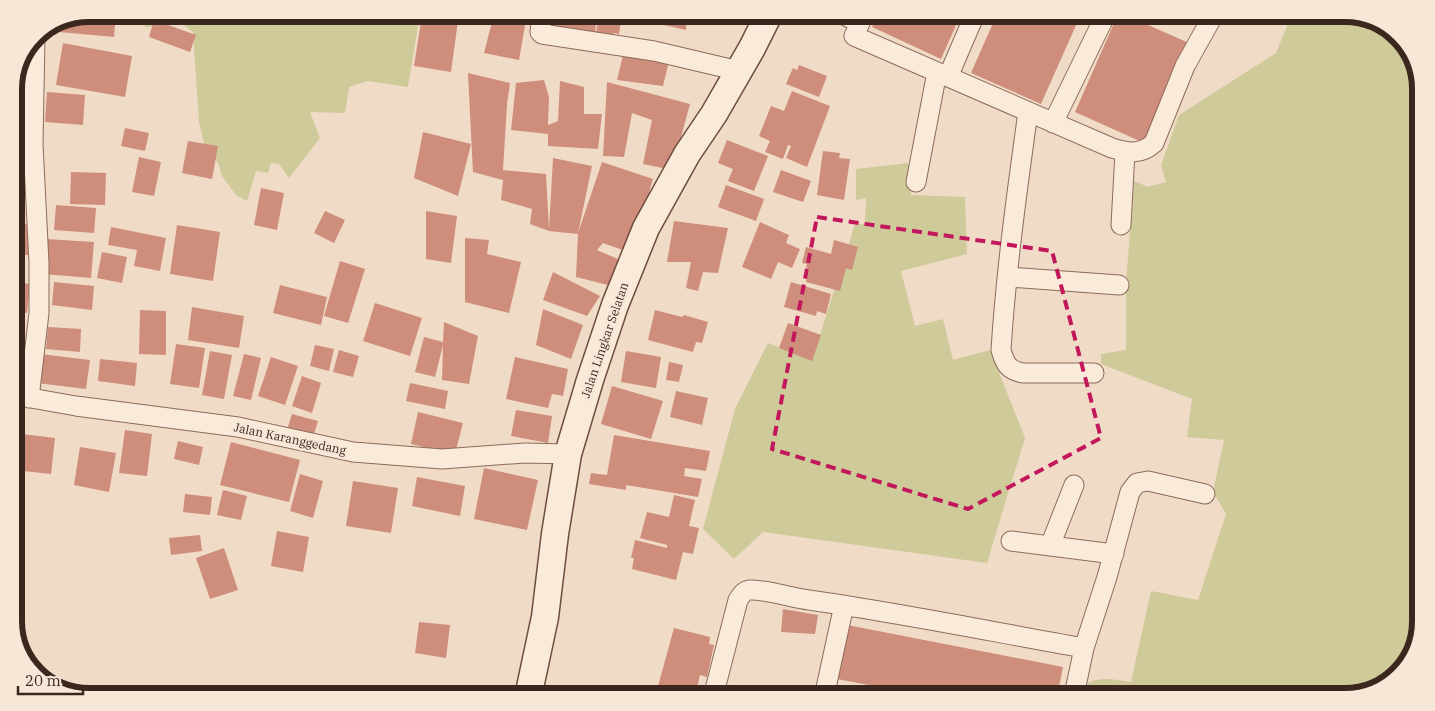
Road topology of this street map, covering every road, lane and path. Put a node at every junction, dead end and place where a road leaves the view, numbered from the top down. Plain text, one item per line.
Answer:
1 (541, 22) edge
2 (765, 22) edge
3 (860, 22) edge
4 (971, 22) edge
5 (1102, 22) edge
6 (1210, 22) edge
7 (35, 51) edge
8 (739, 71) junction
9 (942, 75) junction
10 (1028, 112) junction
11 (1053, 123) junction
12 (1125, 152) junction
13 (916, 182) dead end
14 (1121, 225) dead end
15 (1008, 277) junction
16 (1118, 285) dead end
17 (1094, 373) dead end
18 (23, 387) edge
19 (23, 396) edge
20 (568, 454) junction
21 (1074, 485) dead end
22 (1204, 494) dead end
23 (1011, 541) dead end
24 (1050, 546) junction
25 (1114, 554) junction
26 (844, 605) junction
27 (1084, 648) junction
28 (535, 688) edge
29 (715, 688) edge
30 (830, 688) edge
31 (1075, 688) edge

1 - 8 street
2 - 8 street, Jalan Lingkar Selatan
3 - 9 street
4 - 9 street
5 - 11 street
6 - 12 street
7 - 18 street
8 - 20 street, Jalan Lingkar Selatan
9 - 10 street
9 - 13 street
10 - 11 street
10 - 15 street
11 - 12 street
12 - 14 street
15 - 16 street
15 - 17 street
19 - 20 street, Jalan Karanggedang
20 - 28 street, Jalan Lingkar Selatan
21 - 24 street
22 - 25 street
23 - 24 street
24 - 25 street
25 - 27 street
26 - 27 street
26 - 29 street
26 - 30 street
27 - 31 street

